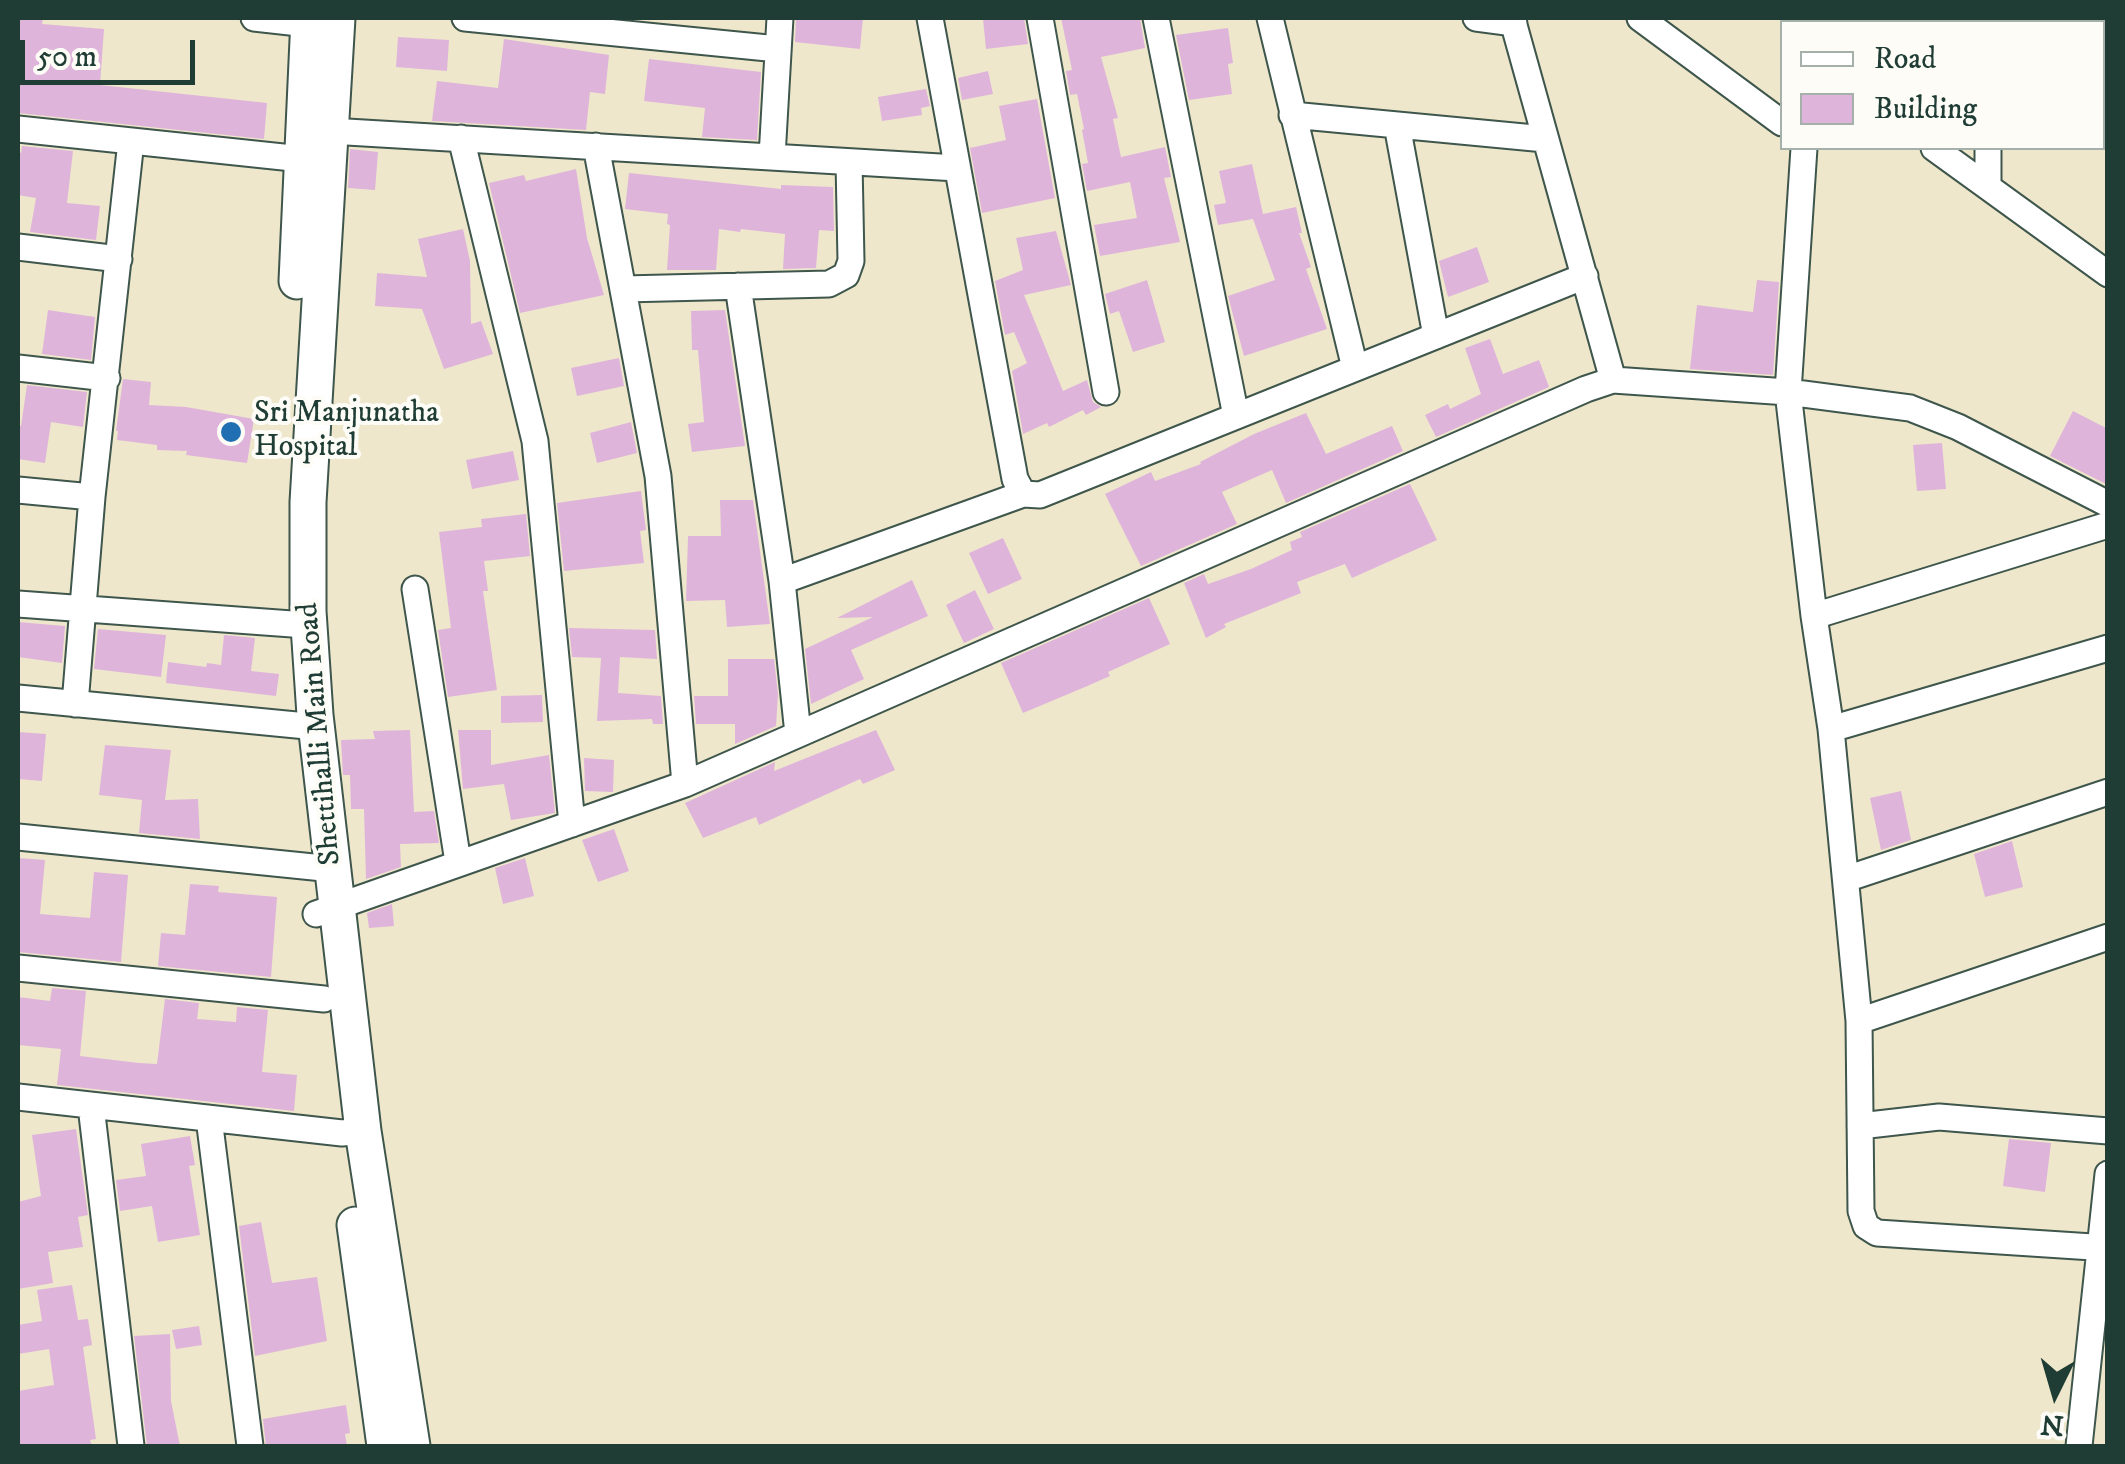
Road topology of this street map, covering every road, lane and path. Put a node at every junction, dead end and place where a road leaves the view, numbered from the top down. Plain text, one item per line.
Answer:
1 (254, 18) edge
2 (465, 18) edge
3 (780, 18) edge
4 (930, 18) edge
5 (1040, 18) edge
6 (1156, 18) edge
7 (1270, 18) edge
8 (1476, 18) edge
9 (1640, 18) edge
10 (1682, 18) edge
11 (318, 20) edge
12 (514, 20) edge
13 (1513, 20) edge
14 (640, 26) edge
15 (1680, 47) junction
16 (778, 49) junction
17 (1292, 116) junction
18 (1780, 122) edge
19 (1397, 125) junction
20 (18, 129) edge
21 (330, 131) junction
22 (462, 138) junction
23 (1545, 139) junction
24 (131, 141) junction
25 (596, 146) junction
26 (1804, 150) edge
27 (1937, 150) edge
28 (1988, 150) edge
29 (772, 157) junction
30 (302, 159) junction
31 (849, 162) junction
32 (957, 168) junction
33 (1988, 186) junction
34 (18, 247) edge
35 (119, 259) junction
36 (2108, 274) edge
37 (1586, 276) junction
38 (738, 286) junction
39 (624, 290) junction
40 (1436, 336) junction
41 (18, 368) edge
42 (1356, 368) junction
43 (107, 378) junction
44 (1613, 380) junction
45 (1106, 392) dead end
46 (1788, 392) junction
47 (1236, 416) junction
48 (18, 490) edge
49 (1023, 494) junction
50 (92, 497) junction
51 (2108, 504) edge
52 (2108, 525) edge
53 (782, 581) junction
54 (415, 589) dead end
55 (18, 604) edge
56 (83, 610) junction
57 (1814, 616) junction
58 (292, 624) junction
59 (2108, 648) edge
60 (18, 698) edge
61 (75, 704) junction
62 (307, 726) junction
63 (1831, 729) junction
64 (798, 734) junction
65 (685, 784) junction
66 (2108, 792) edge
67 (572, 824) junction
68 (18, 838) edge
69 (458, 862) junction
70 (322, 868) junction
71 (1846, 879) junction
72 (328, 910) junction
73 (2108, 937) edge
74 (18, 968) edge
75 (324, 1000) junction
76 (1859, 1021) junction
77 (18, 1097) edge
78 (92, 1106) junction
79 (209, 1118) junction
80 (1860, 1126) junction
81 (2108, 1131) edge
82 (352, 1132) junction
83 (2108, 1174) edge
84 (2104, 1248) edge
85 (2096, 1402) edge
86 (131, 1446) edge
87 (250, 1446) edge
88 (386, 1446) edge
89 (412, 1446) edge
90 (2079, 1446) edge

1 - 11 street
2 - 12 street
3 - 16 street
4 - 32 street
5 - 45 street
6 - 47 street
7 - 17 street
8 - 13 street
9 - 15 street
10 - 15 street
11 - 21 main road, Shettihalli Main Road
11 - 30 main road, Shettihalli Main Road
12 - 14 street
13 - 23 street
14 - 16 street
15 - 18 street
16 - 29 street
17 - 19 street
17 - 42 street
19 - 23 street
19 - 40 street
20 - 24 street
21 - 22 street
21 - 62 main road, Shettihalli Main Road
22 - 25 street
22 - 67 street
23 - 37 street
24 - 30 street
24 - 35 street
25 - 29 street
25 - 39 street
26 - 46 street
27 - 33 street
28 - 33 street
29 - 31 street
30 - 58 main road, Shettihalli Main Road
31 - 32 street
31 - 38 street
32 - 49 street
33 - 36 street
34 - 35 street
35 - 43 street
37 - 40 street
37 - 44 street
38 - 39 street
38 - 53 street
39 - 65 street
40 - 42 street
41 - 43 street
42 - 47 street
43 - 50 street
44 - 46 street
44 - 64 street
46 - 51 street
46 - 57 street
47 - 49 street
48 - 50 street
49 - 53 street
50 - 56 street
52 - 57 street
53 - 64 street
54 - 69 street
55 - 56 street
56 - 58 street
56 - 61 street
57 - 63 street
58 - 62 main road, Shettihalli Main Road
59 - 63 street
60 - 61 street
61 - 62 street
62 - 70 main road, Shettihalli Main Road
63 - 71 street
64 - 65 street
65 - 67 street
66 - 71 street
67 - 69 street
68 - 70 street
69 - 72 street
70 - 72 main road, Shettihalli Main Road
71 - 76 street
72 - 75 main road, Shettihalli Main Road
72 - 82 main road, Shettihalli Main Road
73 - 76 street
74 - 75 street
75 - 82 main road, Shettihalli Main Road
76 - 80 street
77 - 78 street
78 - 79 street
78 - 86 street
79 - 82 street
79 - 87 street
80 - 81 street
80 - 84 street
82 - 88 main road, Shettihalli Main Road
82 - 89 main road, Shettihalli Main Road
83 - 84 street
84 - 85 street
85 - 90 street

